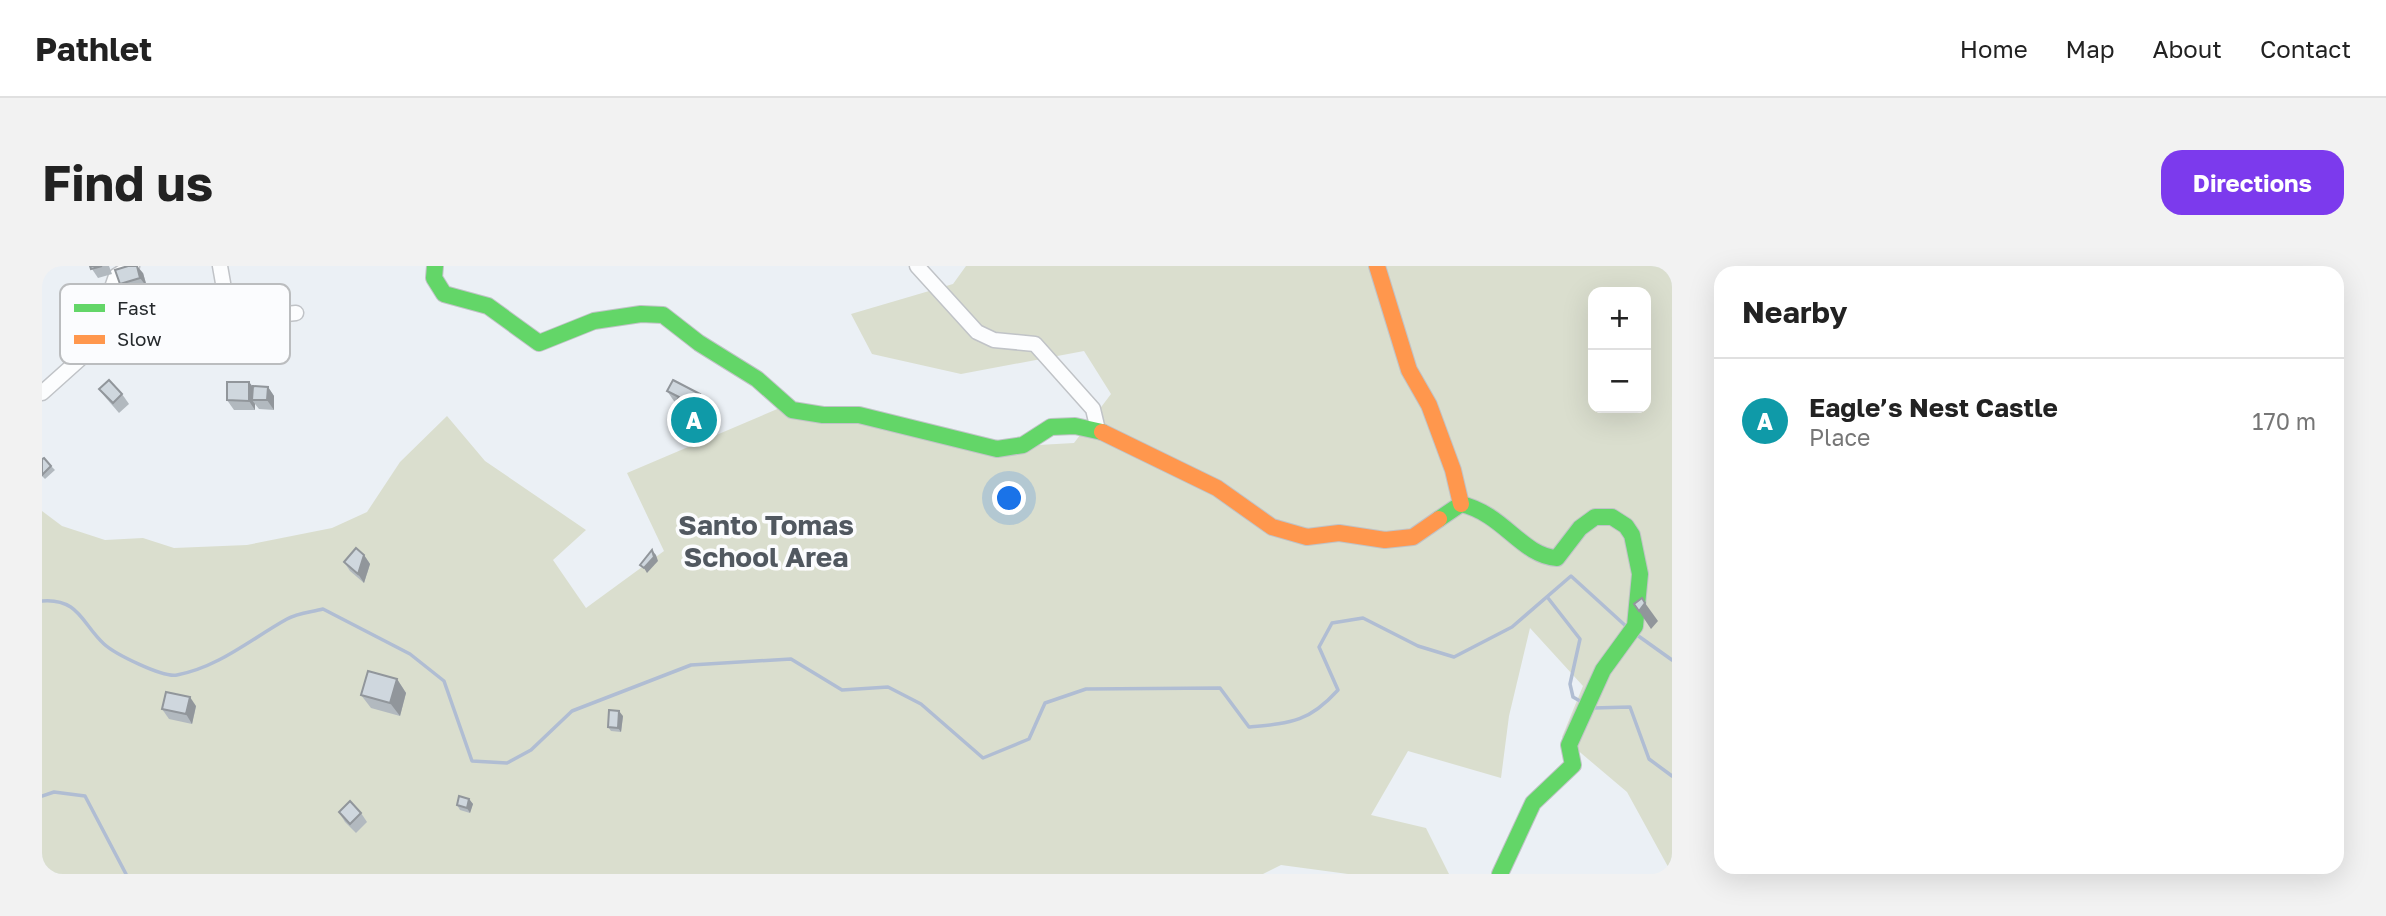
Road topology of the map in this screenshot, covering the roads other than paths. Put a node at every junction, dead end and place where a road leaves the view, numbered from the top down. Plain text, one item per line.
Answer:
1 (132, 266) edge
2 (220, 266) edge
3 (435, 266) edge
4 (917, 266) edge
5 (1377, 266) edge
6 (113, 284) edge
7 (223, 284) edge
8 (296, 313) dead end
9 (290, 314) edge
10 (74, 364) edge
11 (42, 393) edge
12 (1098, 430) junction
13 (1461, 504) junction
14 (1500, 874) edge

1 - 6 street
2 - 7 street
3 - 12 street
4 - 12 street
5 - 13 street
8 - 9 street
10 - 11 street
12 - 13 street
13 - 14 street

